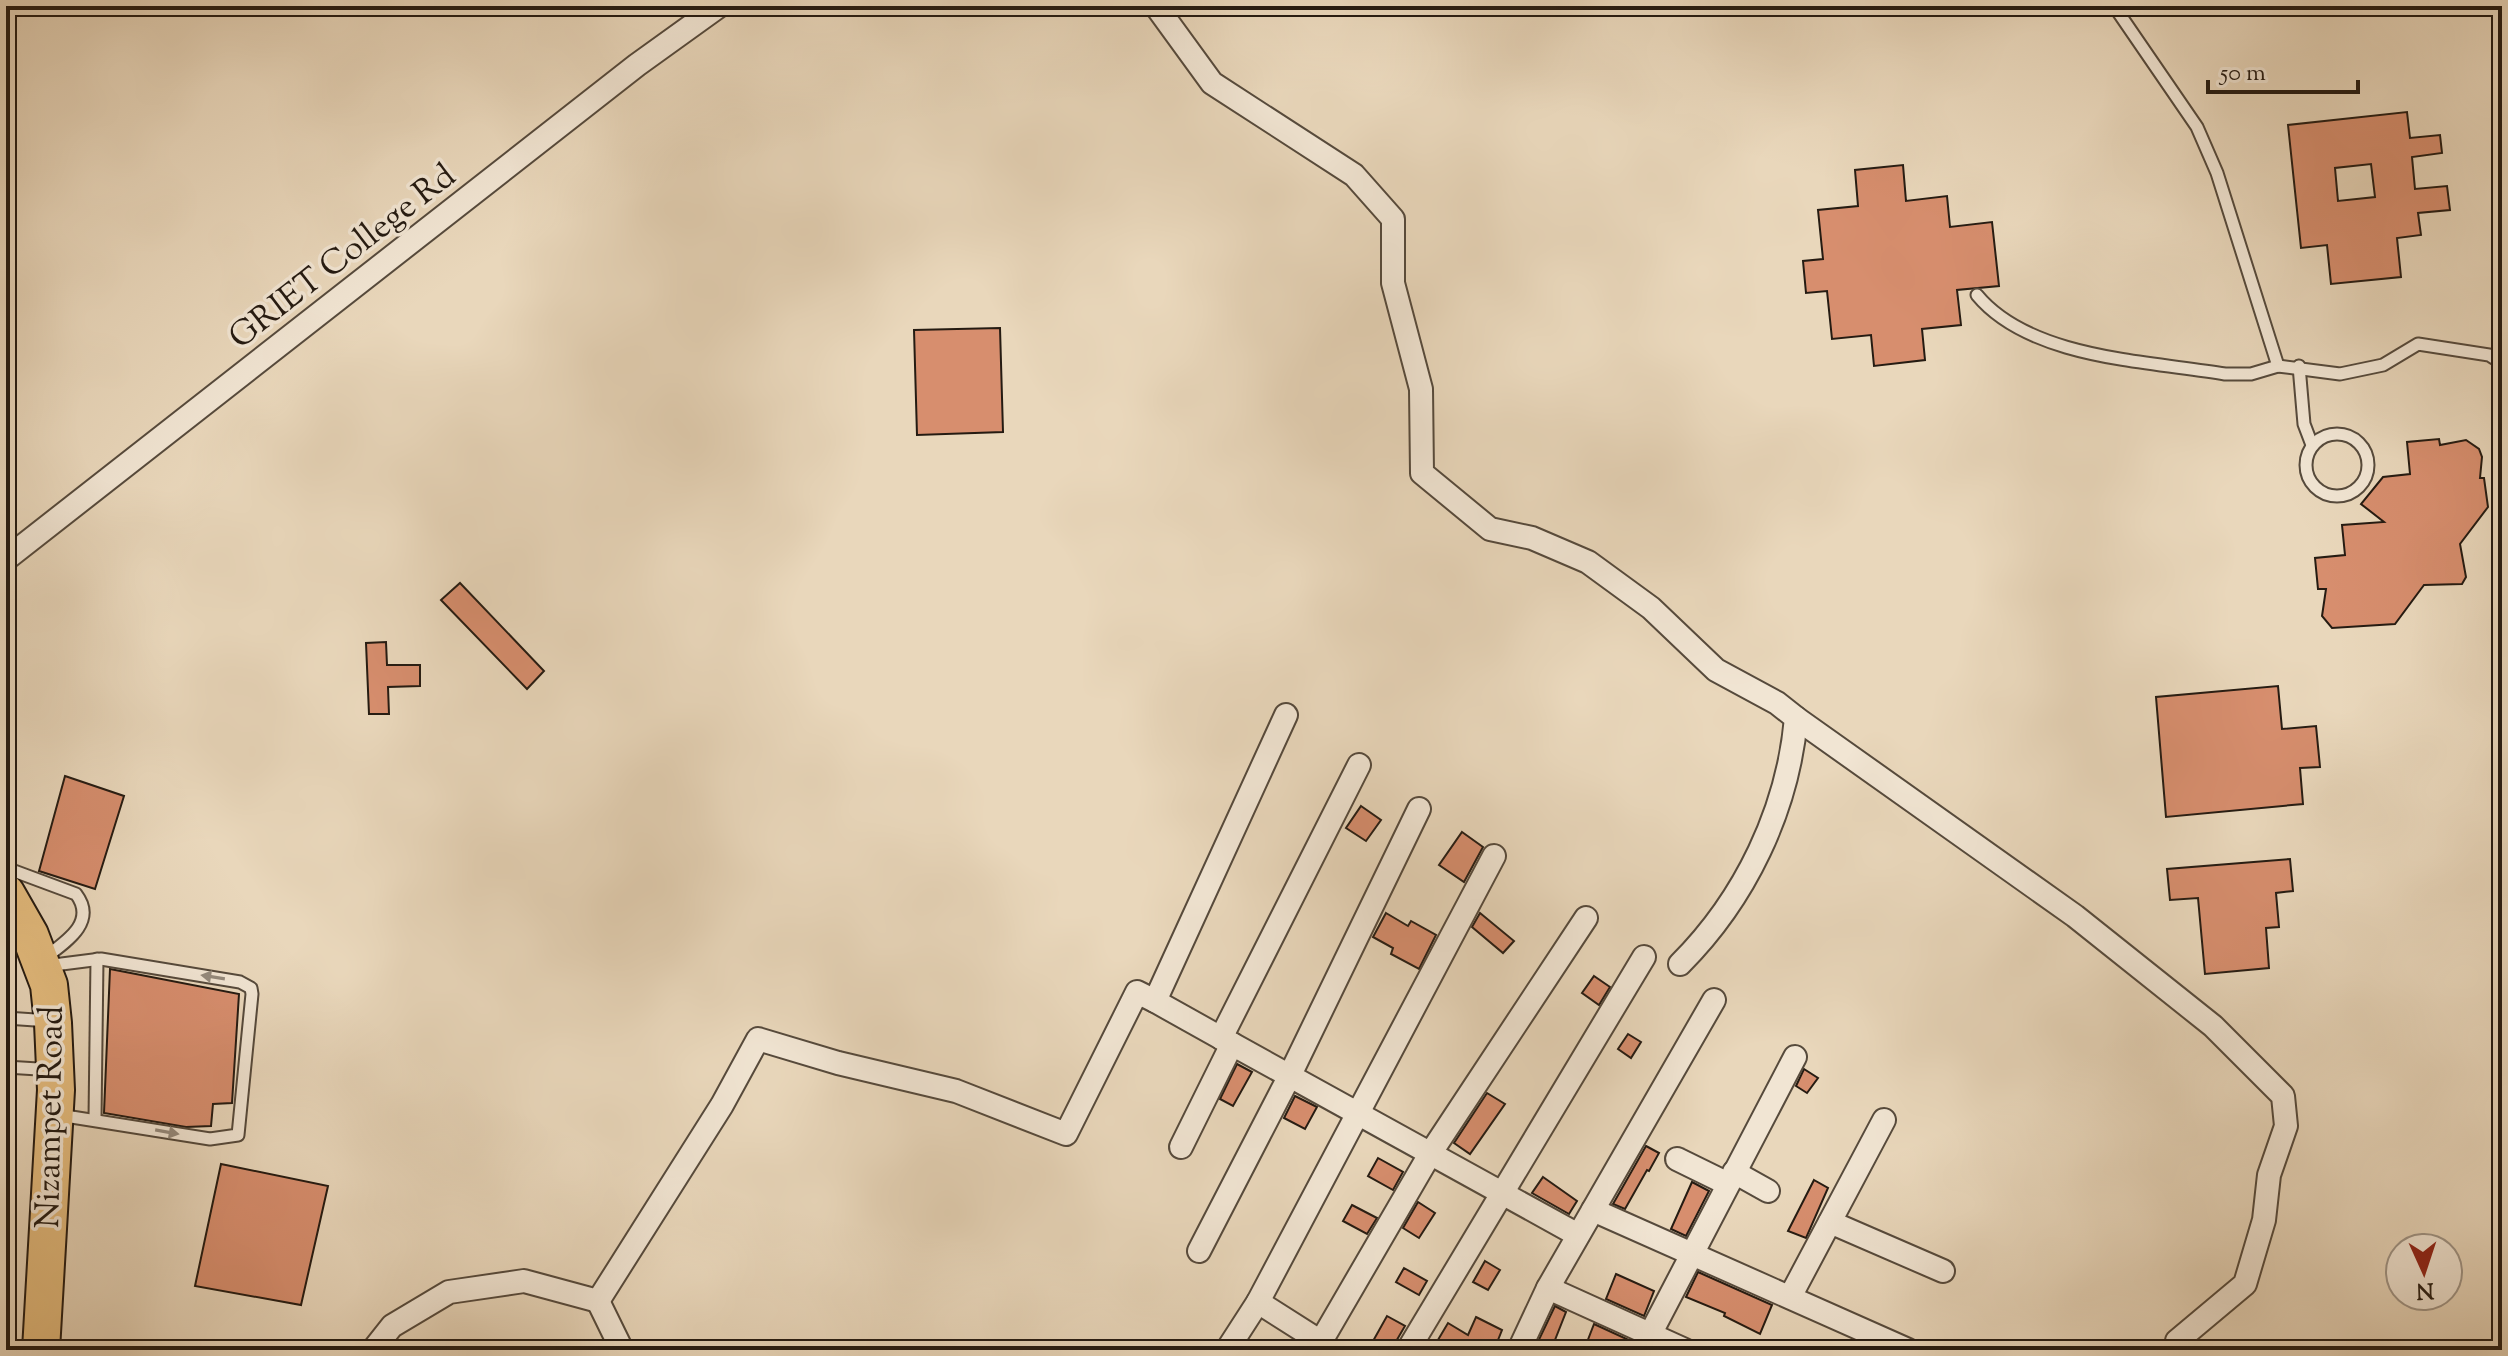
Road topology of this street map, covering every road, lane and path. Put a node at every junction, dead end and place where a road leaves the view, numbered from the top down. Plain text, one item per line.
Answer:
1 (719, 6) edge
2 (1156, 6) edge
3 (2114, 6) edge
4 (1977, 295) dead end
5 (2502, 363) edge
6 (2278, 366) junction
7 (2299, 366) junction
8 (2312, 445) junction
9 (6, 559) edge
10 (1286, 715) dead end
11 (1796, 718) junction
12 (1359, 765) dead end
13 (1419, 809) dead end
14 (1494, 856) dead end
15 (6, 868) edge
16 (6, 893) edge
17 (1586, 918) dead end
18 (6, 938) edge
19 (1644, 957) dead end
20 (97, 959) junction
21 (41, 964) junction
22 (1680, 964) dead end
23 (1714, 1000) dead end
24 (1155, 1001) junction
25 (20, 1019) edge
26 (1226, 1041) junction
27 (1795, 1057) dead end
28 (22, 1068) edge
29 (1289, 1077) junction
30 (55, 1114) junction
31 (1358, 1114) junction
32 (95, 1119) junction
33 (1884, 1120) dead end
34 (1181, 1147) dead end
35 (1430, 1154) junction
36 (1677, 1159) dead end
37 (1731, 1178) junction
38 (1768, 1191) dead end
39 (1502, 1193) junction
40 (1593, 1210) junction
41 (1830, 1222) junction
42 (1578, 1235) junction
43 (1199, 1251) dead end
44 (1691, 1254) junction
45 (1943, 1271) dead end
46 (1548, 1288) junction
47 (1790, 1297) junction
48 (598, 1301) junction
49 (1258, 1302) junction
50 (2177, 1341) dead end
51 (1647, 1343) edge
52 (1319, 1346) edge
53 (19, 1350) edge
54 (41, 1350) edge
55 (373, 1350) edge
56 (622, 1350) edge
57 (1227, 1350) edge
58 (1408, 1350) edge
59 (1519, 1350) edge
60 (1685, 1350) edge
61 (1908, 1350) edge

1 - 9 street, GRIET College Rd
2 - 11 street
3 - 6 lane
4 - 6 lane
5 - 7 lane
6 - 7 lane
7 - 8 lane
8 - 8 lane
10 - 24 street
11 - 22 street
11 - 50 street
12 - 26 street
13 - 29 street
14 - 31 street
15 - 21 lane
16 - 21 main road, Nizampet Road
17 - 35 street
18 - 25 main road, Nizampet Road
19 - 39 street
20 - 21 lane
20 - 32 lane
32 -> 20 lane
21 - 30 main road, Nizampet Road
23 - 40 street
24 - 26 street
24 - 48 street
25 - 28 main road, Nizampet Road
26 - 29 street
26 - 34 street
27 - 37 street
28 - 53 main road, Nizampet Road
29 - 31 street
29 - 43 street
30 - 32 lane
30 - 54 main road, Nizampet Road
31 - 35 street
31 - 49 street
33 - 41 street
35 - 39 street
35 - 52 street
36 - 37 street
37 - 38 street
37 - 44 street
39 - 42 street
39 - 58 street
40 - 42 street
40 - 44 street
41 - 45 street
41 - 47 street
42 - 46 street
44 - 47 street
44 - 51 street
46 - 51 street
46 - 59 street
47 - 61 street
48 - 55 street
48 - 56 street
49 - 52 street
49 - 57 street
51 - 60 street

